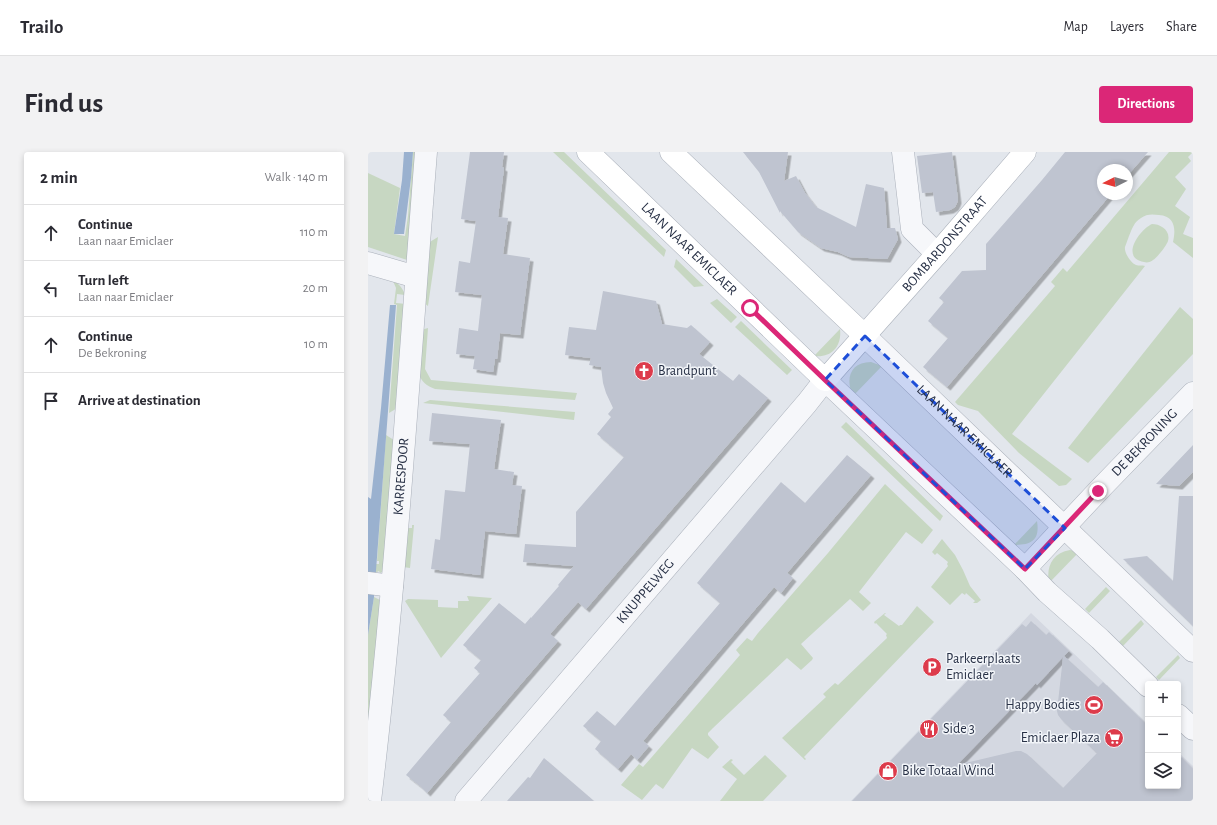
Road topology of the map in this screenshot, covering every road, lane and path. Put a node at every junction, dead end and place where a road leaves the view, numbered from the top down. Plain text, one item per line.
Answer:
1 (426, 152) edge
2 (588, 152) edge
3 (671, 152) edge
4 (903, 152) edge
5 (1025, 152) edge
6 (937, 254) junction
7 (368, 263) edge
8 (416, 277) junction
9 (865, 336) junction
10 (825, 380) junction
11 (1193, 393) edge
12 (1064, 528) junction
13 (1025, 569) junction
14 (380, 585) edge
15 (1193, 651) edge
16 (1145, 683) edge
17 (1180, 717) edge
18 (1193, 729) edge
19 (370, 801) edge
20 (466, 801) edge

1 - 8 street, KARRESPOOR
2 - 10 street, LAAN NAAR EMICLAER
3 - 9 street, LAAN NAAR EMICLAER
4 - 6 street
5 - 6 street, BOMBARDONSTRAAT
6 - 9 street, BOMBARDONSTRAAT
7 - 8 street
8 - 14 street, KARRESPOOR
9 - 10 street
9 - 12 street, LAAN NAAR EMICLAER
10 - 13 street, LAAN NAAR EMICLAER
10 - 20 street, KNUPPELWEG
11 - 12 street, DE BEKRONING
12 - 13 street
12 - 15 street, LAAN NAAR EMICLAER
13 - 16 street, LAAN NAAR EMICLAER
14 - 19 street, KARRESPOOR
17 - 18 street

